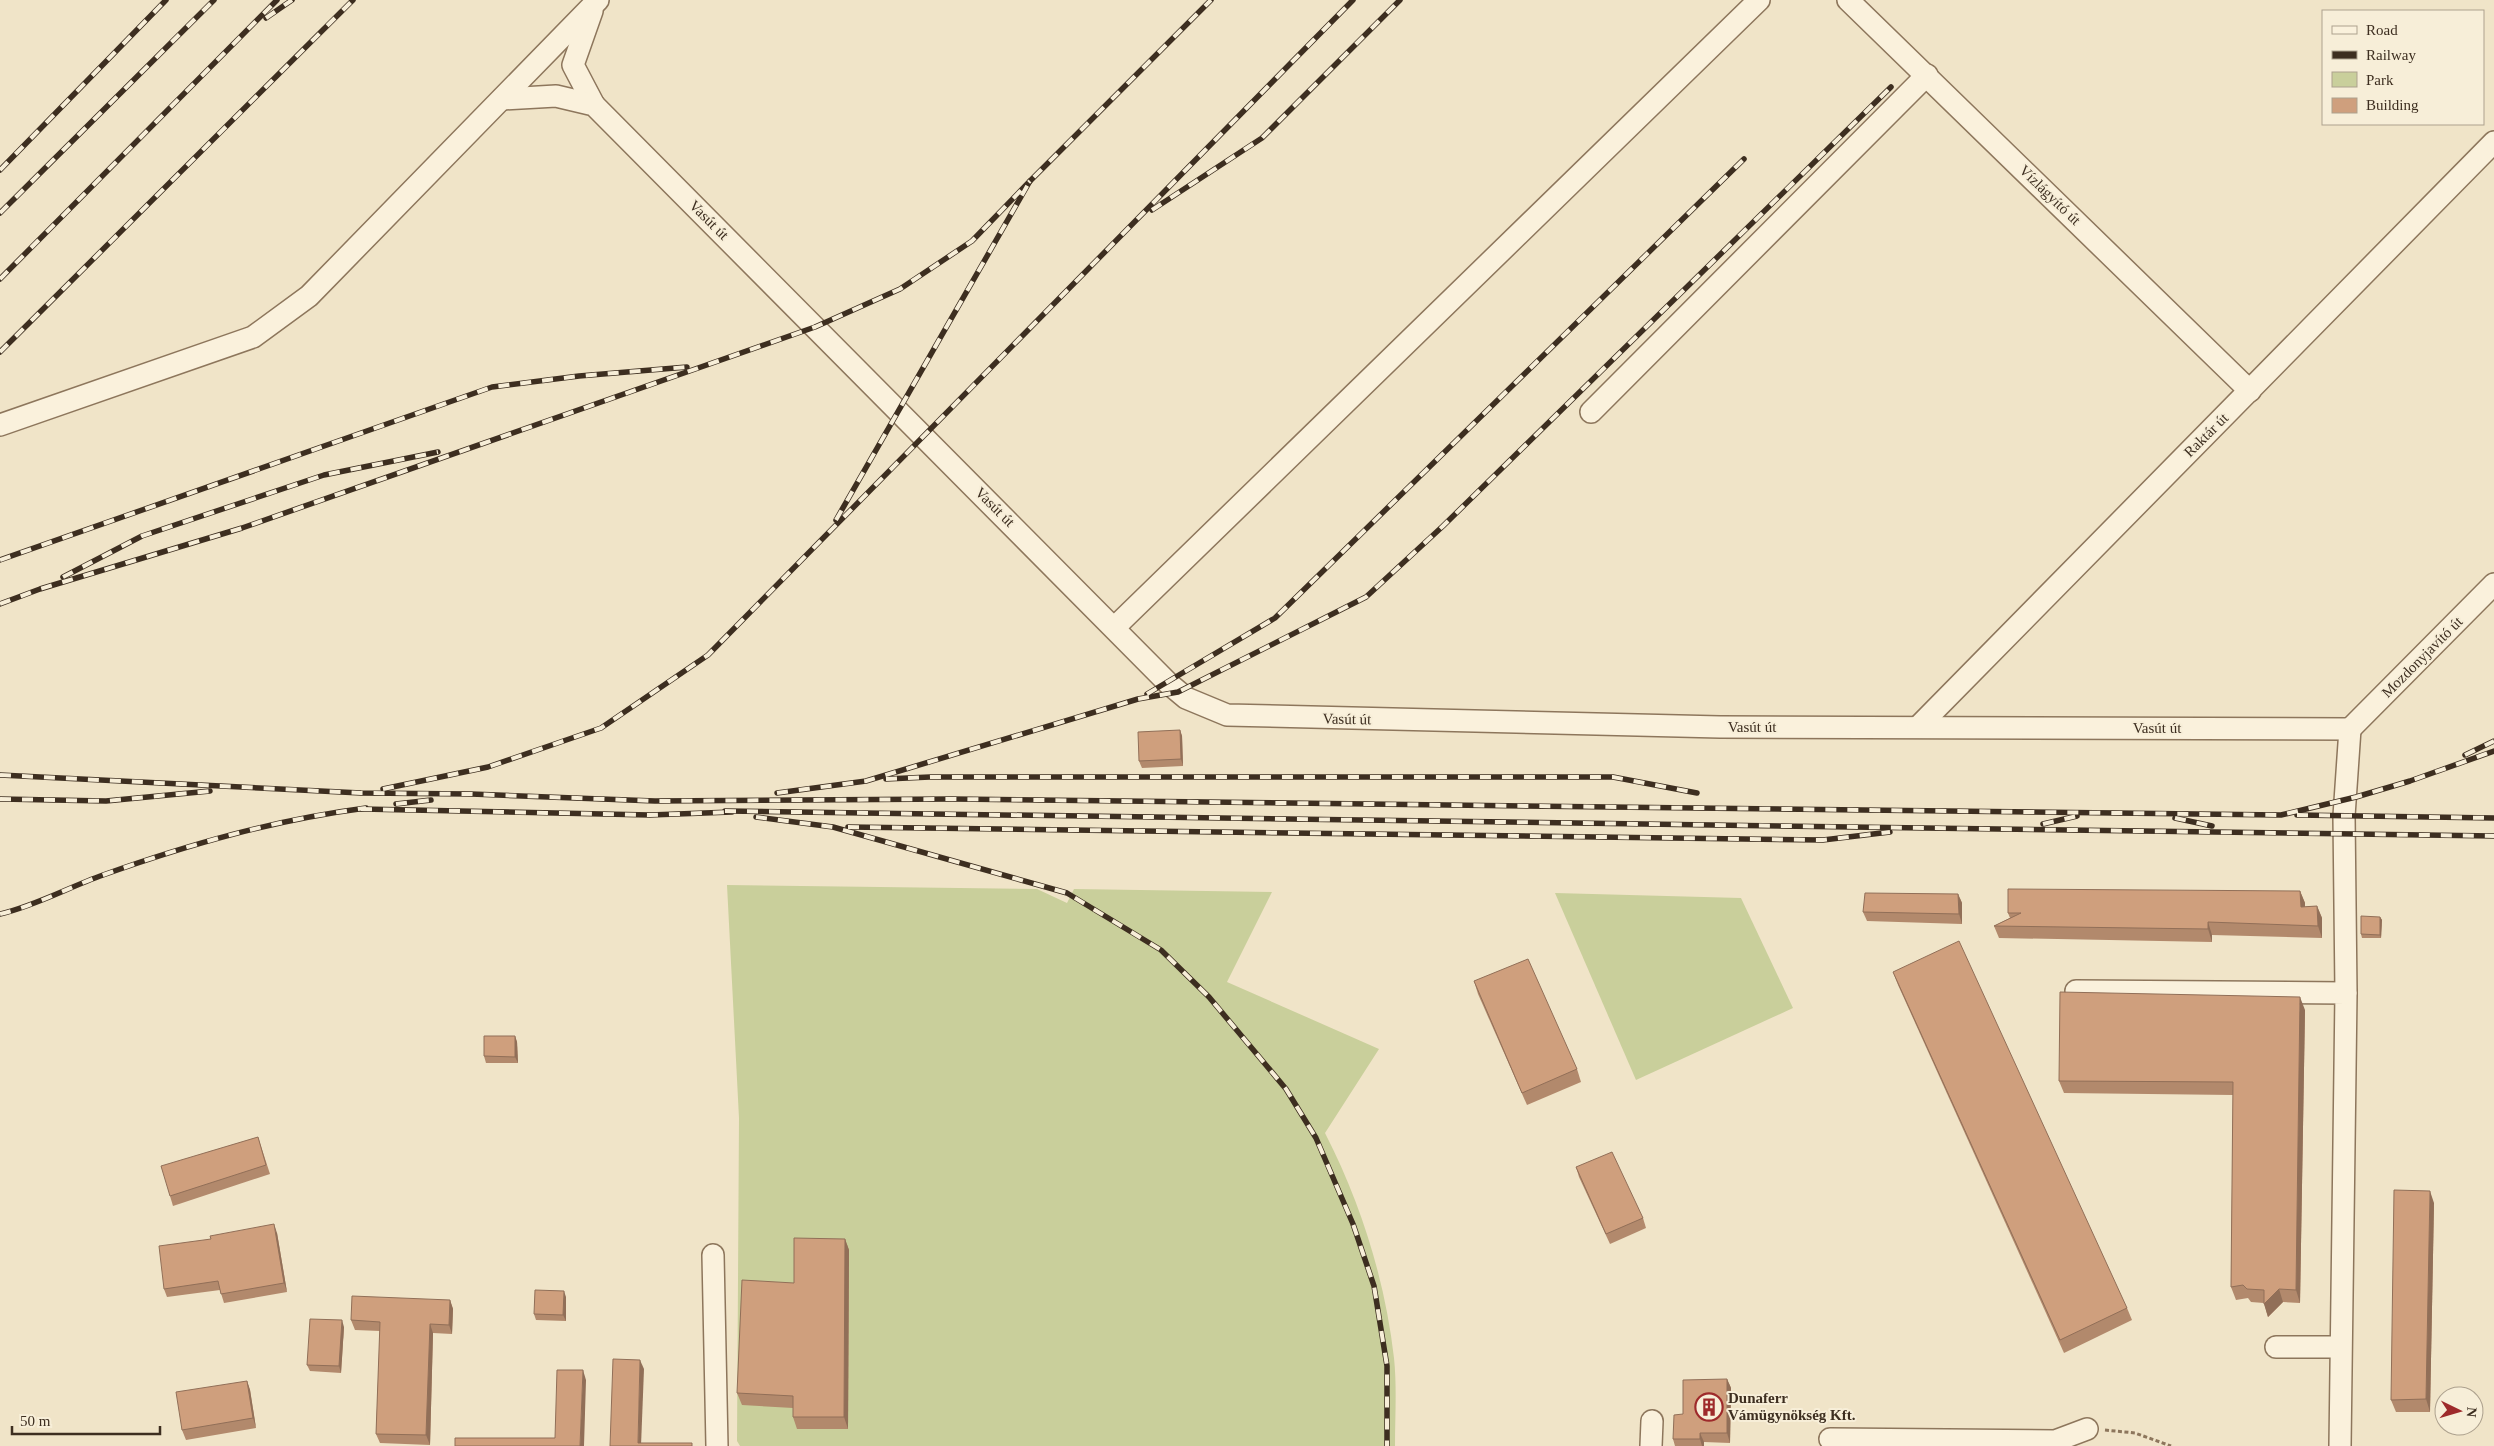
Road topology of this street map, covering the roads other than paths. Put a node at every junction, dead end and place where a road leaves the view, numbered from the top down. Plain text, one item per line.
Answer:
1 (1759, 0) edge
2 (1848, 0) edge
3 (596, 2) edge
4 (1927, 75) junction
5 (502, 99) junction
6 (594, 105) junction
7 (2494, 142) edge
8 (2250, 391) junction
9 (1591, 412) dead end
10 (0, 425) edge
11 (2494, 584) edge
12 (1115, 627) junction
13 (1918, 727) junction
14 (2350, 729) junction
15 (2076, 991) edge
16 (2346, 993) junction
17 (713, 1255) dead end
18 (2276, 1347) dead end
19 (2340, 1347) junction
20 (1652, 1421) dead end
21 (2087, 1429) road end
22 (1830, 1439) dead end
23 (717, 1446) edge
24 (1652, 1446) edge
25 (2340, 1446) edge

1 - 12 lane
2 - 4 lane, Vízlágyító út
3 - 5 lane
3 - 6 lane, Vasút út
4 - 8 lane, Vízlágyító út
4 - 9 lane
5 - 6 lane
5 - 10 lane
6 - 12 lane, Vasút út
7 - 8 lane, Raktár út
8 - 13 lane, Raktár út
11 - 14 lane, Mozdonyjavító út
12 - 13 lane, Vasút út
13 - 14 lane, Vasút út
14 - 16 lane
15 - 16 lane
16 - 19 lane
17 - 23 lane
18 - 19 lane
19 - 25 lane
20 - 24 lane
21 - 22 lane

